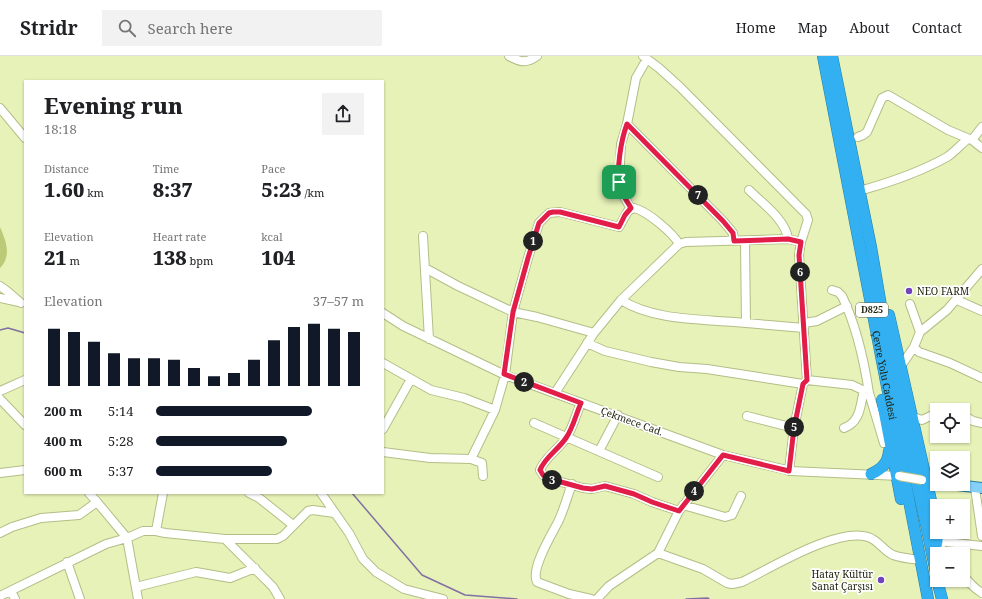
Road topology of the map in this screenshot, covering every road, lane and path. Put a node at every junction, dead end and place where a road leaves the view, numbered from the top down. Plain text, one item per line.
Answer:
1 (509, 56) edge
2 (537, 56) edge
3 (823, 56) edge
4 (832, 56) edge
5 (645, 58) edge
6 (0, 108) edge
7 (627, 124) junction
8 (982, 127) edge
9 (24, 137) edge
10 (858, 137) dead end
11 (970, 139) junction
12 (982, 148) edge
13 (866, 189) dead end
14 (748, 190) dead end
15 (631, 208) junction
16 (423, 236) dead end
17 (788, 239) junction
18 (734, 241) junction
19 (745, 242) junction
20 (801, 242) junction
21 (679, 244) junction
22 (871, 248) junction
23 (864, 264) junction
24 (425, 268) junction
25 (982, 269) edge
26 (0, 286) edge
27 (832, 290) dead end
28 (0, 298) edge
29 (621, 300) junction
30 (957, 300) junction
31 (23, 303) edge
32 (910, 304) dead end
33 (847, 306) junction
34 (982, 311) edge
35 (513, 312) junction
36 (384, 314) edge
37 (746, 323) junction
38 (804, 326) junction
39 (920, 332) junction
40 (594, 333) junction
41 (430, 339) junction
42 (587, 343) junction
43 (914, 347) junction
44 (384, 364) edge
45 (901, 366) junction
46 (504, 374) junction
47 (982, 378) edge
48 (411, 379) junction
49 (24, 380) edge
50 (805, 382) junction
51 (0, 391) edge
52 (867, 392) junction
53 (555, 393) junction
54 (0, 399) edge
55 (581, 403) junction
56 (495, 410) junction
57 (618, 415) junction
58 (747, 416) dead end
59 (930, 416) edge
60 (913, 417) junction
61 (970, 419) edge
62 (534, 423) dead end
63 (982, 423) edge
64 (24, 425) edge
65 (384, 427) edge
66 (794, 428) junction
67 (844, 428) dead end
68 (567, 437) junction
69 (889, 442) junction
70 (599, 451) junction
71 (384, 452) edge
72 (723, 455) junction
73 (471, 459) junction
74 (24, 470) edge
75 (789, 471) junction
76 (0, 473) edge
77 (872, 474) junction
78 (483, 476) dead end
79 (898, 476) junction
80 (658, 477) dead end
81 (929, 481) edge
82 (572, 484) junction
83 (979, 488) edge
84 (89, 494) edge
85 (163, 494) edge
86 (251, 494) edge
87 (322, 494) edge
88 (741, 496) dead end
89 (932, 499) edge
90 (97, 502) junction
91 (681, 508) junction
92 (334, 513) junction
93 (293, 525) junction
94 (156, 531) junction
95 (0, 533) edge
96 (982, 536) edge
97 (127, 538) junction
98 (225, 539) junction
99 (947, 539) edge
100 (982, 546) edge
101 (931, 547) edge
102 (658, 553) junction
103 (67, 562) junction
104 (921, 563) junction
105 (255, 568) junction
106 (970, 584) edge
107 (136, 586) junction
108 (939, 587) edge
109 (11, 591) junction
110 (982, 593) edge
111 (0, 596) edge
112 (15, 599) edge
113 (80, 599) edge
114 (138, 599) edge
115 (280, 599) edge
116 (442, 599) edge
117 (591, 599) edge
118 (597, 599) edge
119 (928, 599) edge
120 (942, 599) edge

1 - 2 street
3 - 23 highway, Çevre Yolu Caddesi / D825
4 - 22 highway, Çevre Yolu Caddesi / D825
5 - 7 street
5 - 20 street
6 - 9 street
7 - 15 street
7 - 18 street
8 - 11 street
10 - 11 street
11 - 12 street
11 - 13 street
14 - 17 street
15 - 21 street
15 - 35 street
16 - 24 street
17 - 19 street
17 - 20 street
18 - 19 street
18 - 21 street
19 - 37 street
20 - 38 street
21 - 29 street
22 - 45 highway
22 - 101 highway, Çevre Yolu Caddesi / D825
23 - 69 highway
23 - 104 highway, Çevre Yolu Caddesi / D825
24 - 35 street
24 - 41 street
25 - 30 street
26 - 31 street
27 - 33 street
28 - 31 street
29 - 37 street
29 - 40 street
30 - 34 street
30 - 39 street
32 - 39 street
33 - 38 street
33 - 52 street
35 - 40 street
35 - 46 street
36 - 41 street, Çekmece Cad.
37 - 38 street
38 - 50 street
39 - 43 street
40 - 42 street
41 - 46 street, Çekmece Cad.
42 - 50 street
42 - 53 street
43 - 45 street
43 - 47 street
44 - 48 street
45 - 60 highway
46 - 53 street, Çekmece Cad.
46 - 56 street
48 - 56 street
48 - 65 street
49 - 51 street
50 - 52 street
50 - 66 street
52 - 67 street
52 - 69 street
53 - 55 street, Çekmece Cad.
54 - 64 street
55 - 57 street, Çekmece Cad.
55 - 68 street
56 - 73 street
57 - 70 street
57 - 72 street, Çekmece Cad.
58 - 66 street
59 - 60 street
60 - 81 highway
61 - 63 street
62 - 68 street
66 - 75 street
68 - 70 street
68 - 82 street
69 - 77 highway
69 - 79 highway
70 - 80 street
71 - 73 street
72 - 75 street, Çekmece Cad.
72 - 91 street
73 - 78 street
74 - 76 street
75 - 77 street, Çekmece Cad.
77 - 79 street, Çekmece Cad.
79 - 81 street, Çekmece Cad., bridge
79 - 104 highway
81 - 89 highway
82 - 91 street
82 - 117 street
83 - 96 street
84 - 90 street
85 - 94 street
86 - 93 street
87 - 92 street
88 - 91 street
90 - 95 street
90 - 97 street
91 - 102 street
92 - 93 street
92 - 116 street
93 - 98 street
94 - 97 street
94 - 98 street
97 - 103 street
97 - 107 street
98 - 105 street
99 - 100 street
102 - 104 street
102 - 118 street
103 - 109 street
103 - 113 street
104 - 119 highway, Çevre Yolu Caddesi / D825
105 - 107 street
105 - 115 street
106 - 110 street
107 - 114 street
108 - 120 highway, Çevre Yolu Caddesi / D825
109 - 111 street
109 - 112 street

